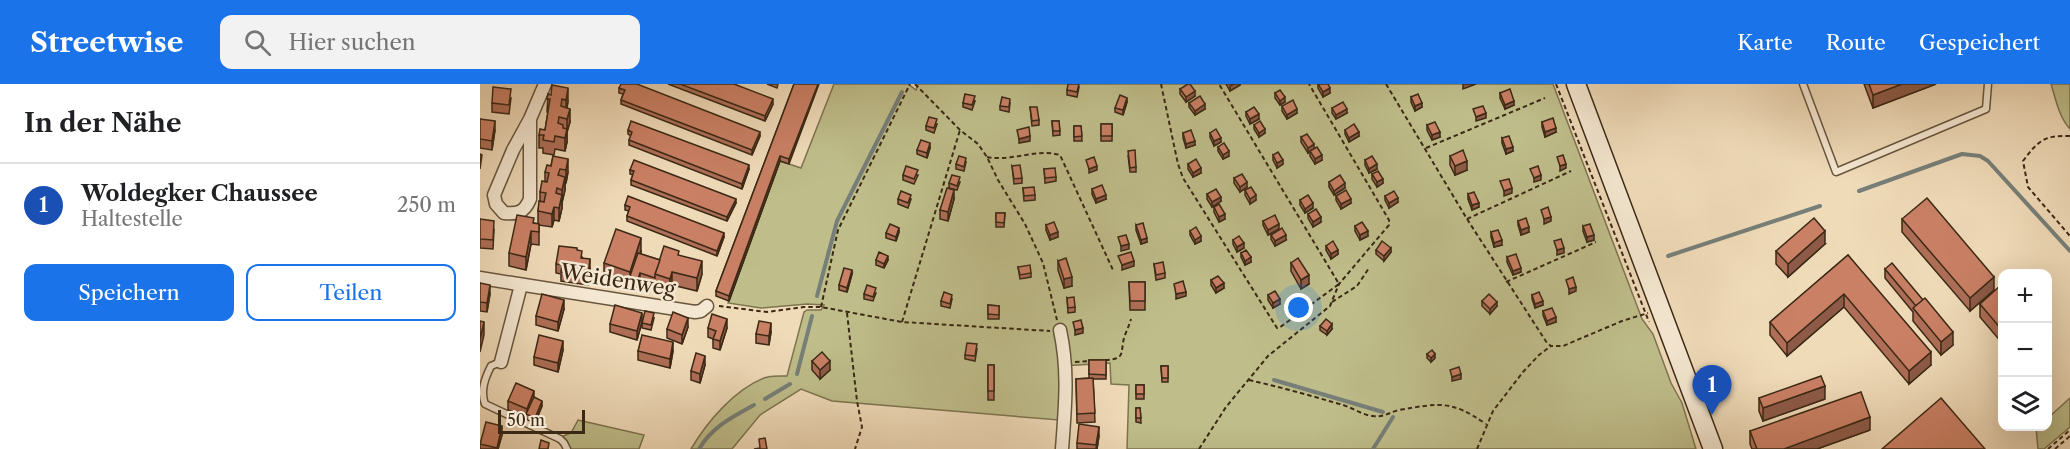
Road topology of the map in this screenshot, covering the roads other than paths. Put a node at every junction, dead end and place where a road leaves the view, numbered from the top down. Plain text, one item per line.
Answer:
1 (545, 84) edge
2 (1576, 84) edge
3 (1803, 84) edge
4 (1988, 84) edge
5 (531, 119) junction
6 (480, 278) edge
7 (521, 285) junction
8 (707, 306) road end
9 (1060, 330) road end
10 (501, 362) joint
11 (567, 449) edge
12 (1062, 449) edge
13 (1713, 449) edge

1 - 5 street
2 - 13 main road
3 - 4 lane
5 - 5 street
6 - 7 street, Weidenweg
7 - 8 street, Weidenweg
7 - 10 street
9 - 12 street
10 - 11 lane

